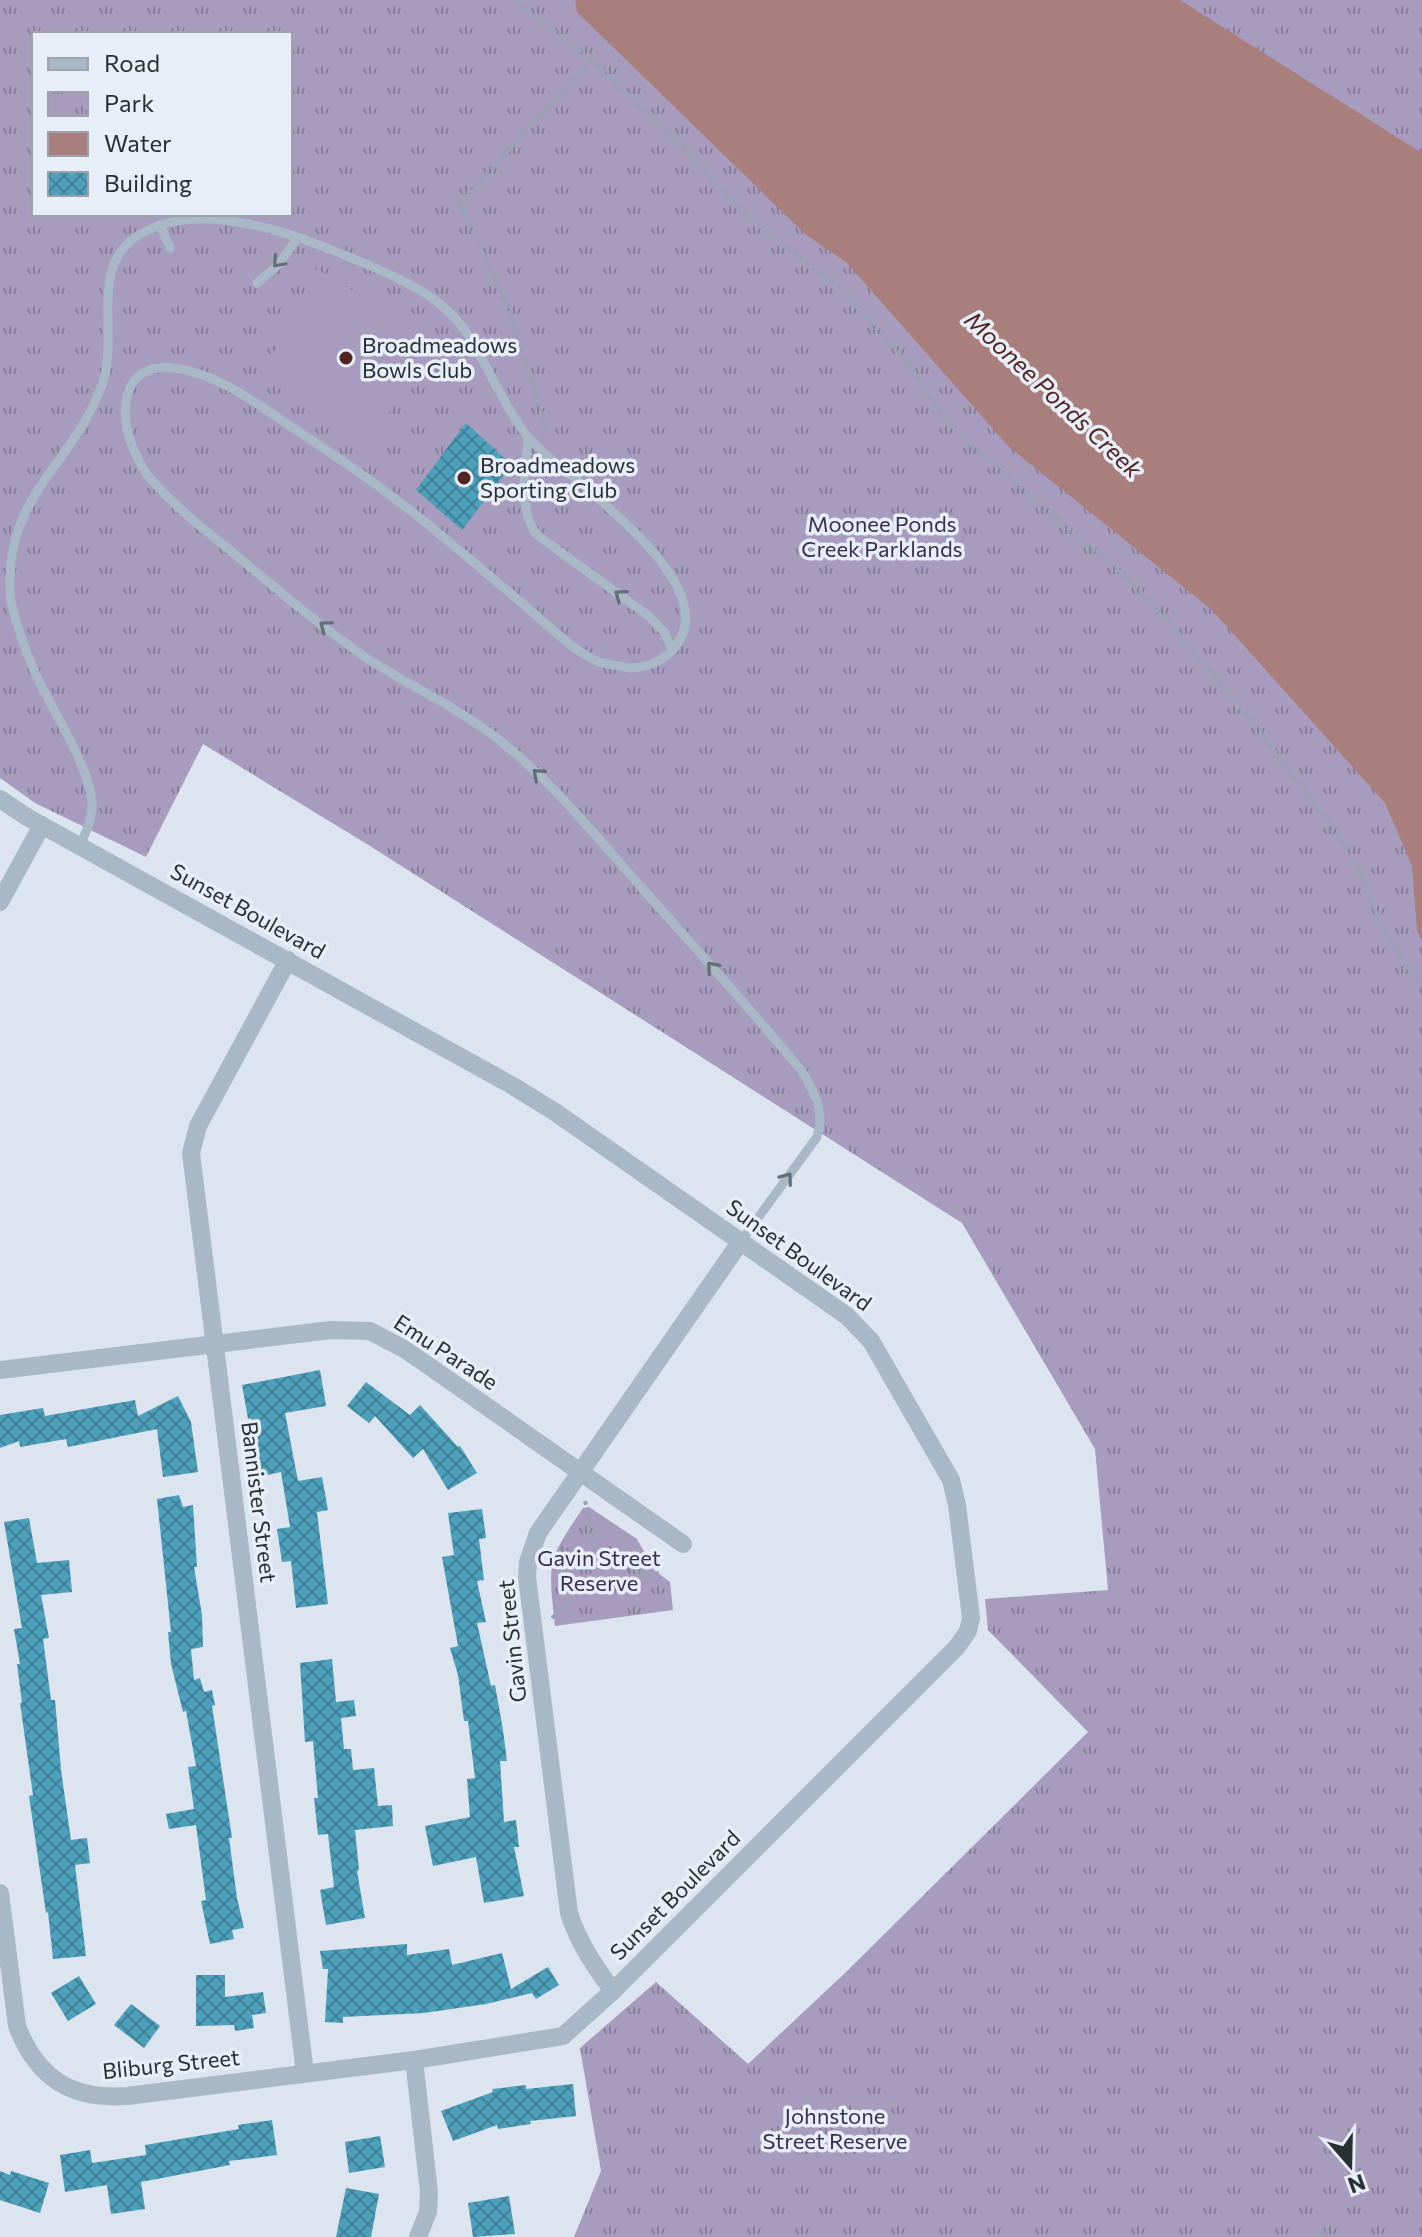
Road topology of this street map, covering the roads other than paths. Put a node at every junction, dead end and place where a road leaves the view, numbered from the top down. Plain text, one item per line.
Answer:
1 (160, 225) junction
2 (297, 239) junction
3 (170, 248) dead end
4 (257, 283) dead end
5 (532, 441) junction
6 (672, 650) junction
7 (0, 799) edge
8 (42, 825) junction
9 (80, 846) junction
10 (0, 902) edge
11 (288, 960) junction
12 (741, 1241) junction
13 (215, 1343) junction
14 (0, 1370) edge
15 (580, 1472) junction
16 (683, 1544) dead end
17 (0, 1893) edge
18 (613, 1991) junction
19 (6, 1992) edge
20 (414, 2060) junction
21 (305, 2073) junction
22 (418, 2237) edge

1 - 2 lane
1 - 3 lane
1 - 9 lane
2 -> 4 lane
2 - 5 lane
5 - 6 lane
6 -> 5 lane
12 -> 6 lane
7 - 8 street, Sunset Boulevard
8 - 9 street, Sunset Boulevard
8 - 10 street
9 - 11 street, Sunset Boulevard
11 - 12 street, Sunset Boulevard
11 - 13 street, Bannister Street
12 - 15 street, Gavin Street
12 - 18 street, Sunset Boulevard
13 - 14 street, Emu Parade
13 - 15 street, Emu Parade
13 - 21 street, Bannister Street
15 - 16 street, Emu Parade
15 - 18 street, Gavin Street
17 - 19 street, Bliburg Street
18 - 20 street, Sunset Boulevard
19 - 21 street, Bliburg Street
20 - 21 street, Sunset Boulevard
20 - 22 street

